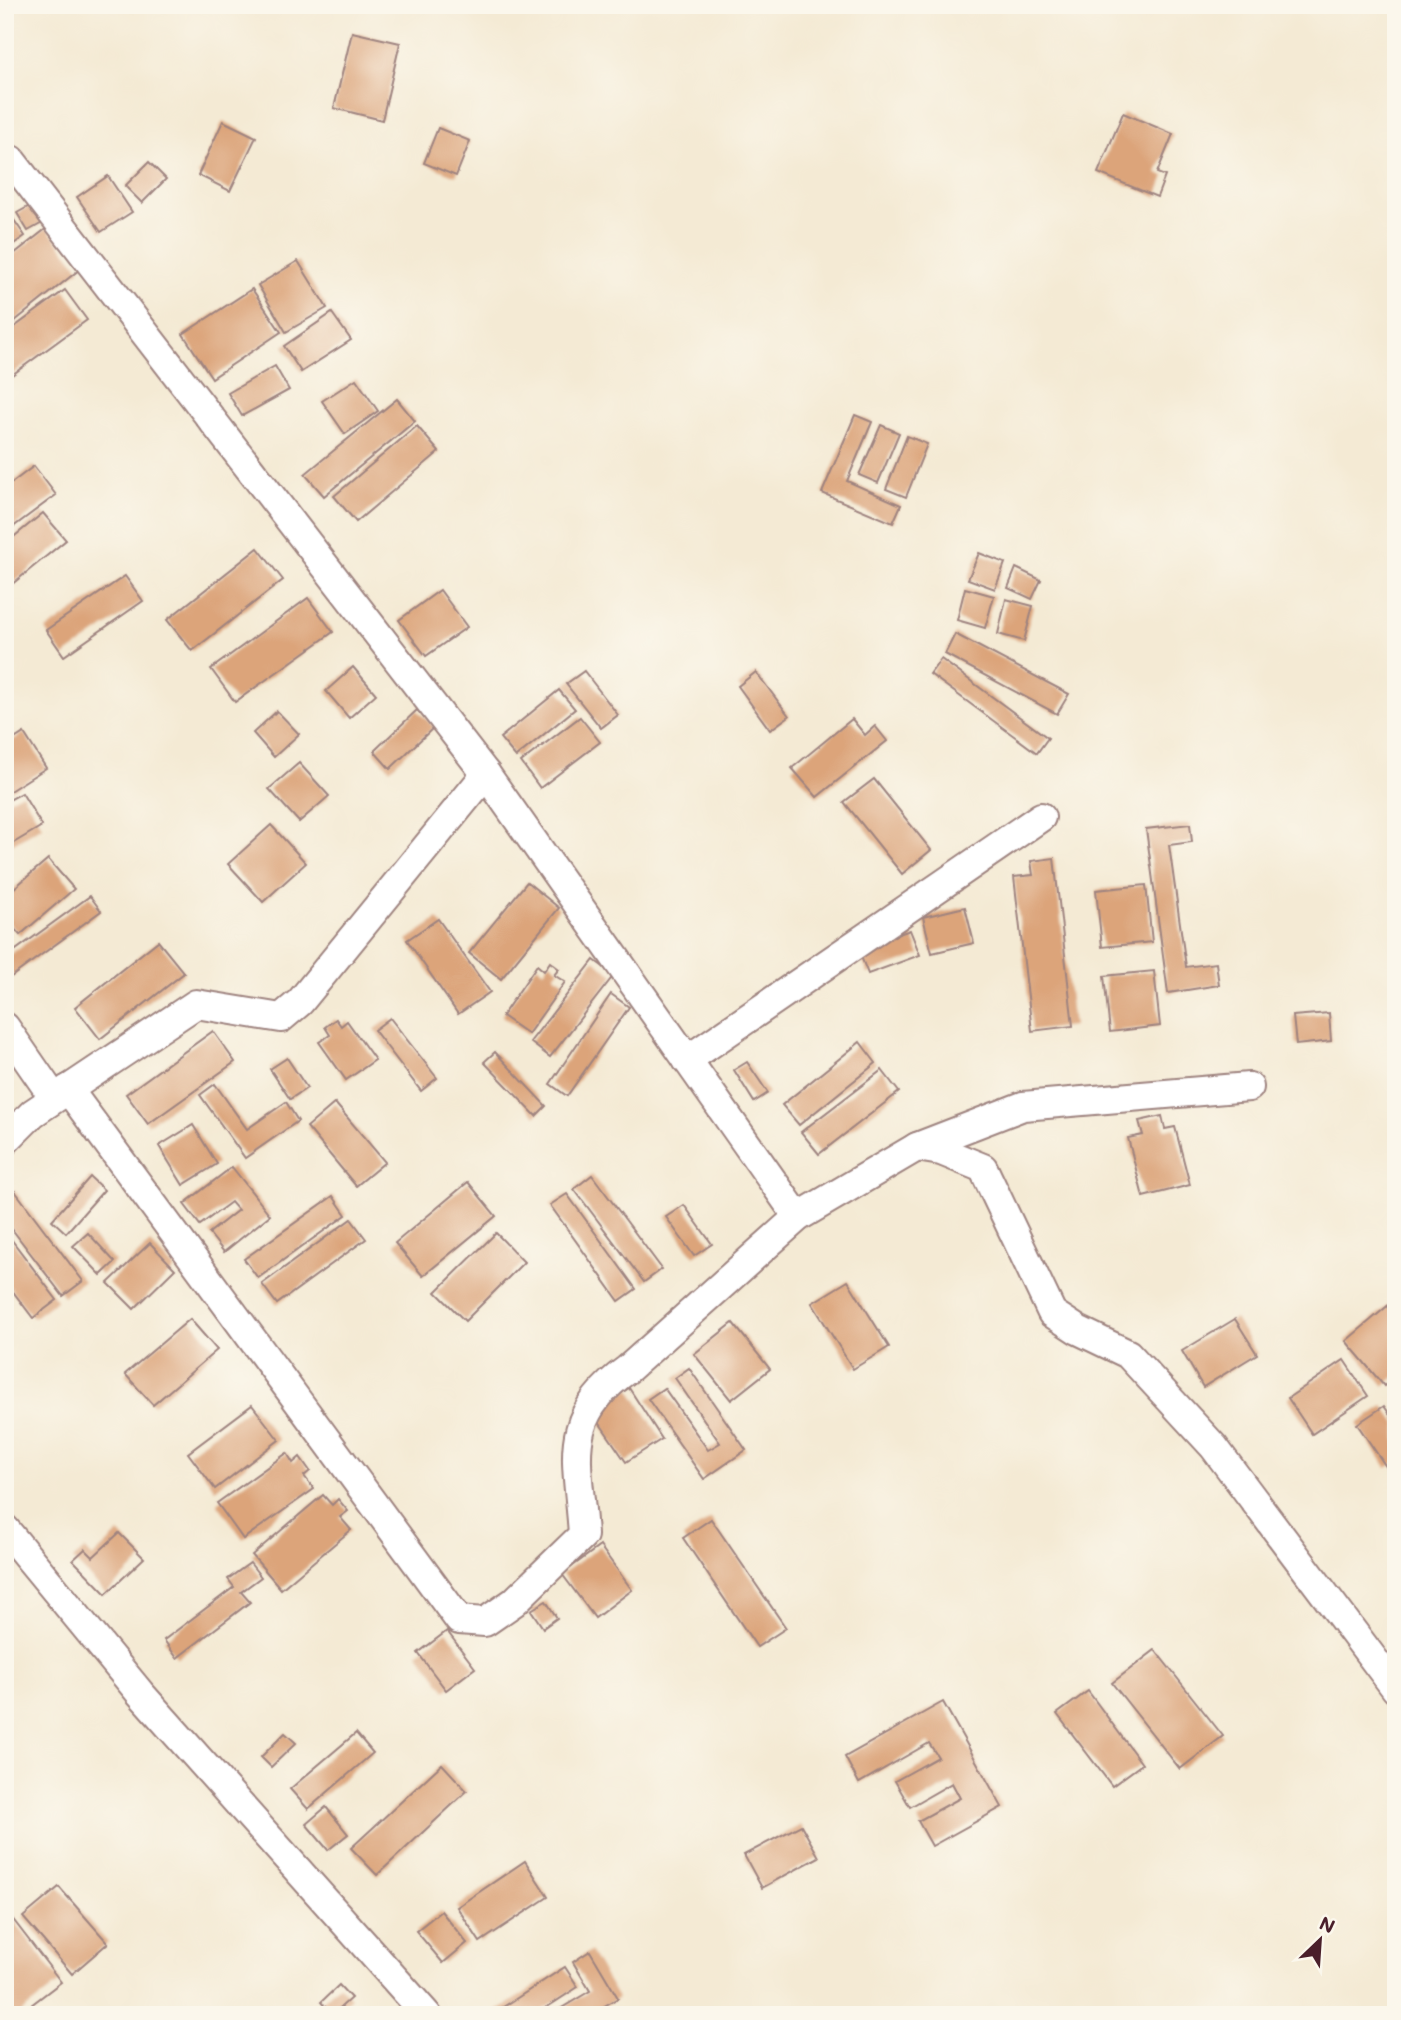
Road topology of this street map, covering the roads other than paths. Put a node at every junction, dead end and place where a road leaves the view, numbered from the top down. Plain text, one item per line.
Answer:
1 (11, 160) dead end
2 (486, 774) junction
3 (1041, 817) dead end
4 (5, 1027) edge
5 (687, 1060) junction
6 (1249, 1087) dead end
7 (61, 1094) junction
8 (5, 1142) edge
9 (917, 1147) junction
10 (798, 1217) junction
11 (5, 1529) edge
12 (1396, 1689) edge
13 (427, 2015) edge

1 - 2 street
2 - 5 street
2 - 7 street
3 - 5 street
4 - 7 street
5 - 10 street
6 - 9 street
7 - 8 street
7 - 10 street
9 - 10 street
9 - 12 street
11 - 13 street

